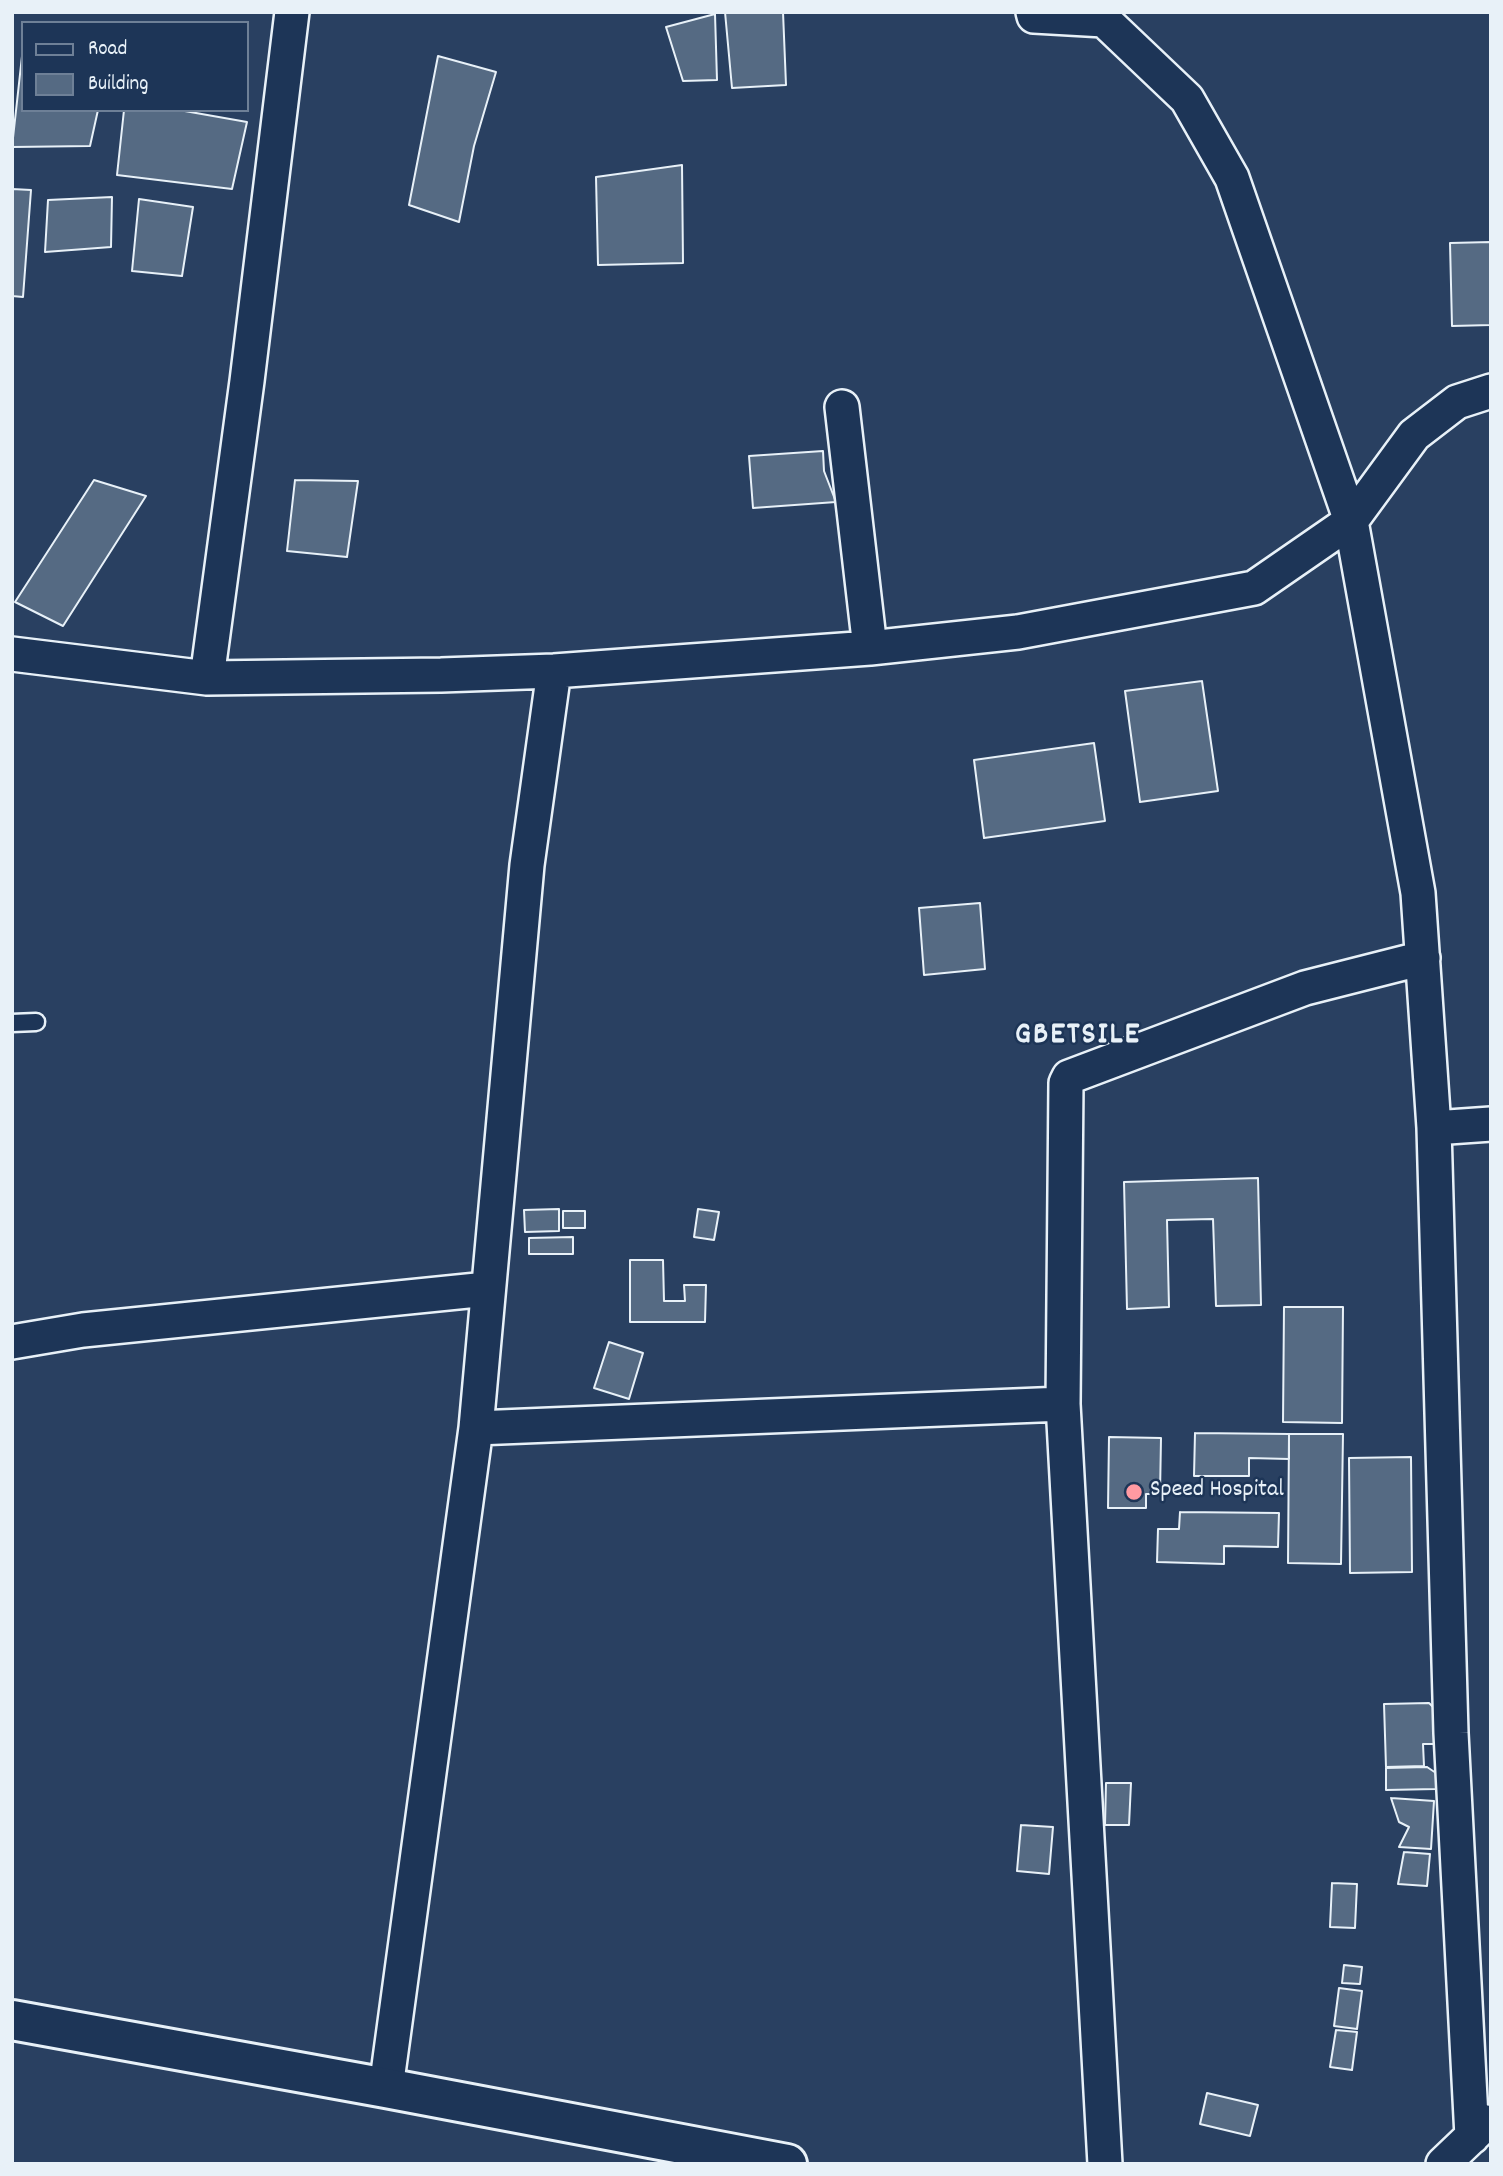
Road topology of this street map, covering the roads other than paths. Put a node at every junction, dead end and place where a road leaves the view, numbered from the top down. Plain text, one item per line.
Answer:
1 (292, 12) edge
2 (1033, 12) edge
3 (1491, 391) edge
4 (842, 407) dead end
5 (1351, 521) junction
6 (870, 648) junction
7 (12, 654) edge
8 (554, 671) junction
9 (207, 678) junction
10 (1423, 958) junction
11 (36, 1022) dead end
12 (12, 1023) edge
13 (1491, 1124) edge
14 (1434, 1128) junction
15 (487, 1289) junction
16 (12, 1342) edge
17 (1063, 1404) junction
18 (476, 1428) junction
19 (12, 2020) edge
20 (386, 2088) junction
21 (1481, 2127) edge
22 (787, 2164) edge
23 (1105, 2164) edge
24 (1444, 2164) edge

1 - 9 street
2 - 5 street
3 - 5 street
4 - 6 street
5 - 6 street
5 - 10 street
6 - 8 street
7 - 9 street
8 - 9 street
8 - 15 street
10 - 14 street
10 - 17 street
11 - 12 lane
13 - 14 street
14 - 21 street
15 - 16 street
15 - 18 street
17 - 18 street
17 - 23 street
18 - 20 street
19 - 20 street
20 - 22 street
21 - 24 street

